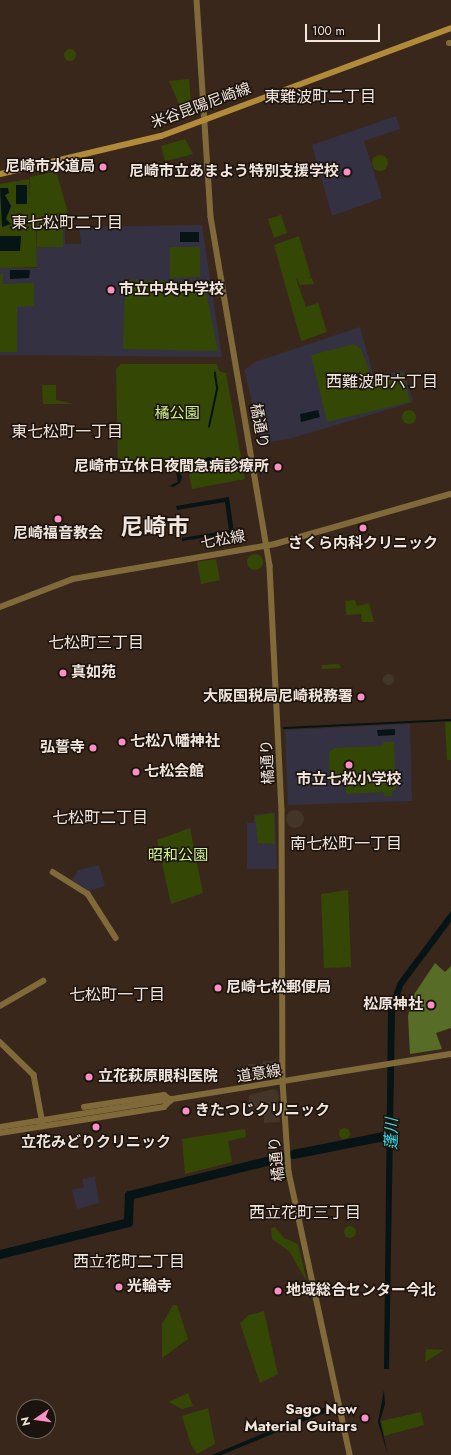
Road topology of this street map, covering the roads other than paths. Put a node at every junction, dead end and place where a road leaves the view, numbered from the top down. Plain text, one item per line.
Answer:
1 (197, 0) edge
2 (451, 28) edge
3 (202, 121) junction
4 (0, 174) edge
5 (451, 494) edge
6 (268, 545) junction
7 (0, 607) edge
8 (53, 872) dead end
9 (116, 938) dead end
10 (43, 981) dead end
11 (0, 1006) edge
12 (0, 1042) edge
13 (451, 1054) edge
14 (283, 1082) junction
15 (171, 1100) junction
16 (84, 1108) dead end
17 (43, 1126) junction
18 (0, 1127) edge
19 (0, 1133) edge
20 (350, 1455) edge

1 - 3 street, 橘通り
2 - 3 main road, 米谷昆陽尼崎線
3 - 4 main road, 米谷昆陽尼崎線
3 - 6 street, 橘通り
5 - 6 street, 七松線
6 - 7 street, 七松線
6 - 14 street, 橘通り
8 - 9 street
10 - 11 street
12 - 17 street
13 - 14 street, 道意線
14 - 15 street, 道意線
14 - 20 street, 橘通り
15 - 16 street
15 - 17 street
15 - 18 street, 道意線, bridge
17 - 19 street

